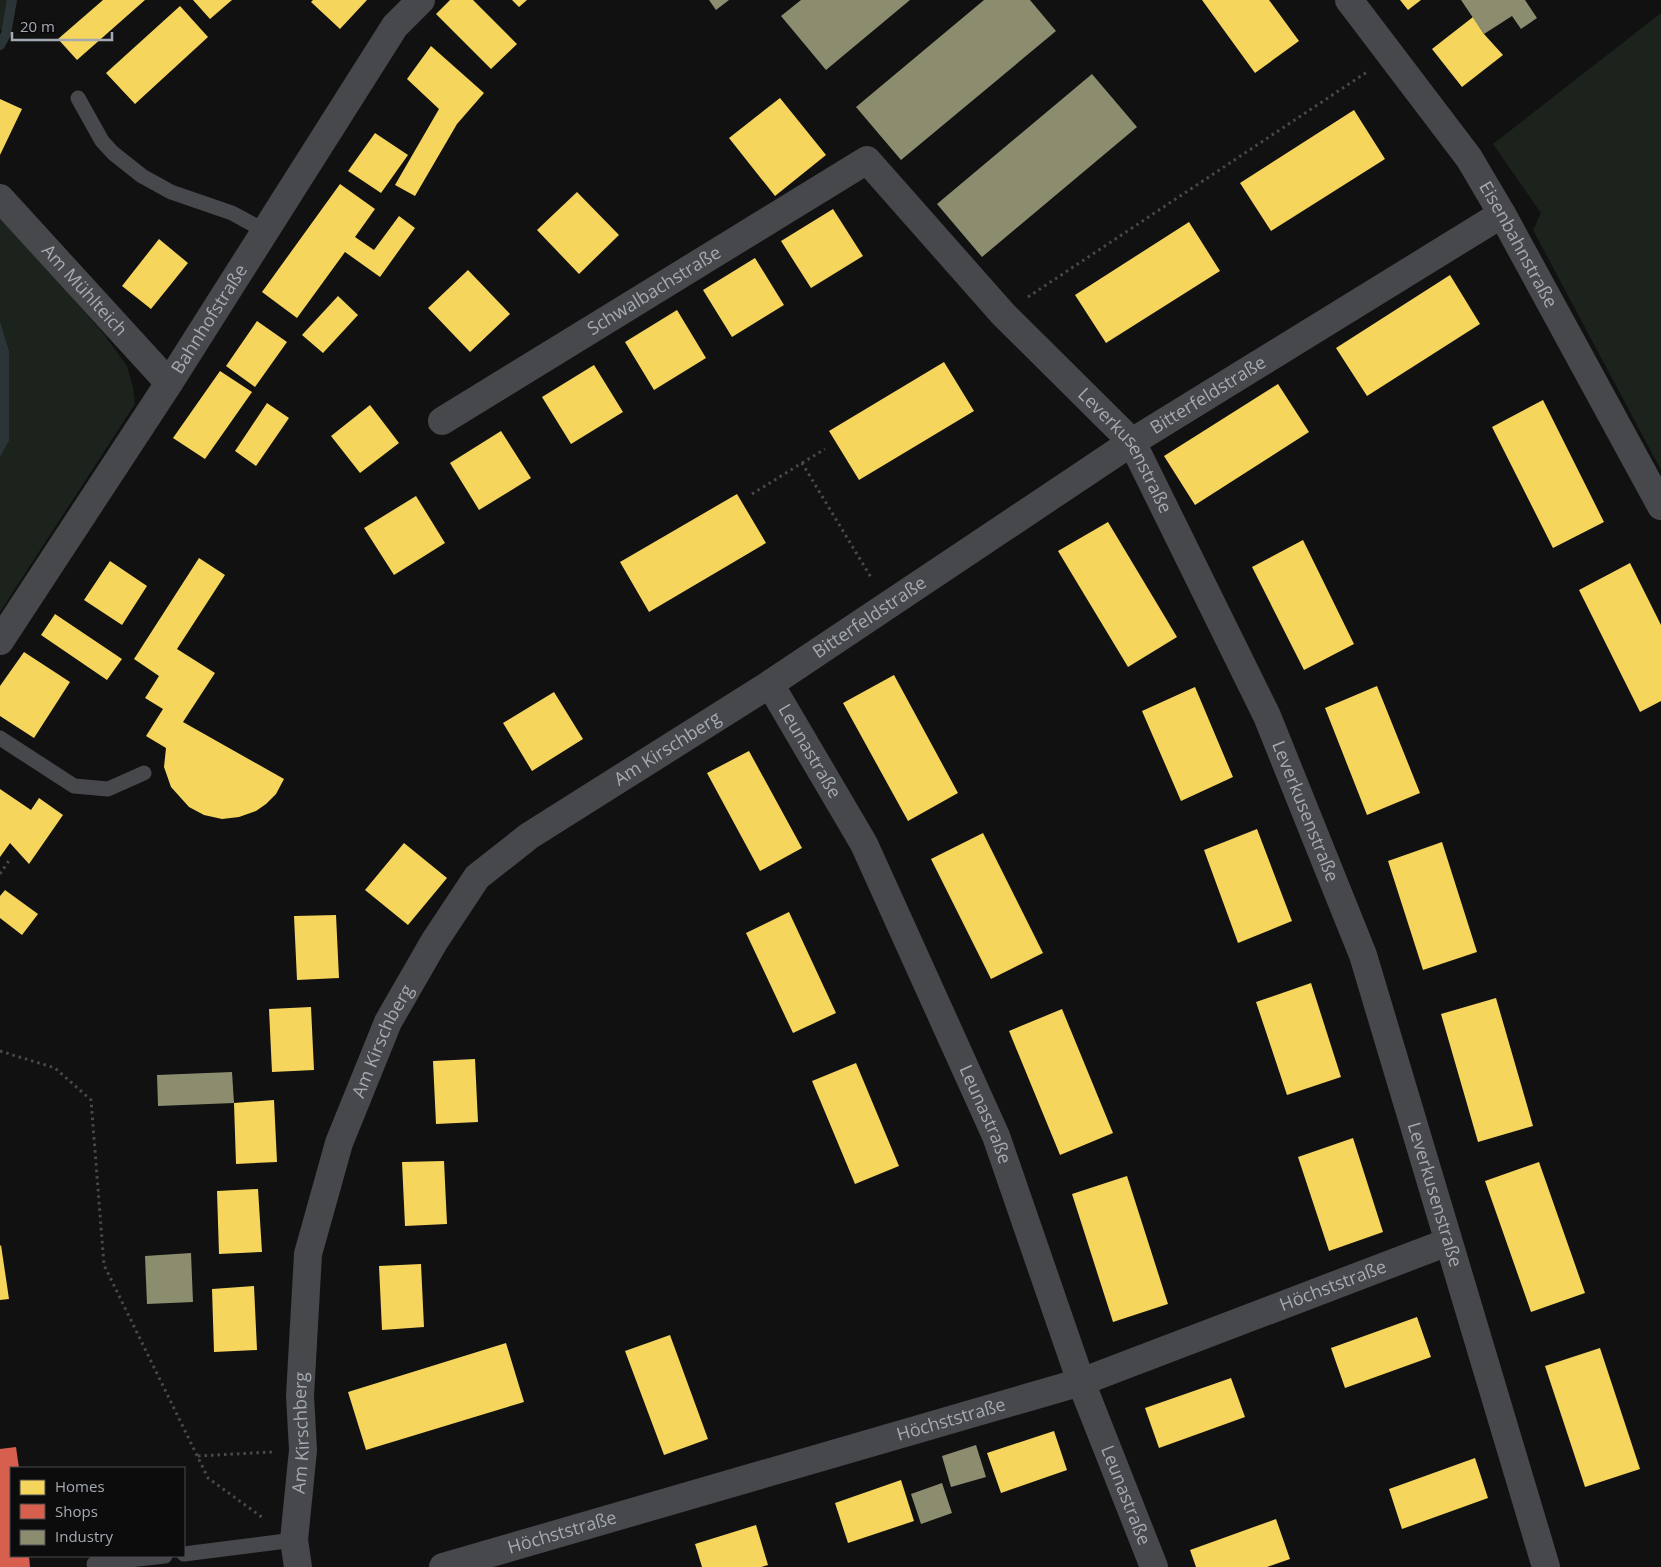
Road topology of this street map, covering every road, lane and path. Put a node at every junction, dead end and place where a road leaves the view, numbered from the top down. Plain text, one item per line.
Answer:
1 (421, 0) edge
2 (1349, 0) edge
3 (1392, 56) junction
4 (78, 98) dead end
5 (868, 160) joint
6 (0, 198) edge
7 (1502, 214) junction
8 (266, 231) junction
9 (1002, 314) junction
10 (169, 383) junction
11 (442, 421) dead end
12 (1132, 442) junction
13 (825, 449) dead end
14 (802, 464) junction
15 (752, 494) dead end
16 (1661, 506) edge
17 (888, 605) junction
18 (0, 641) edge
19 (770, 684) junction
20 (0, 738) edge
21 (144, 773) dead end
22 (10, 859) dead end
23 (0, 874) edge
24 (0, 1051) edge
25 (1448, 1242) junction
26 (1081, 1382) junction
27 (303, 1450) junction
28 (198, 1456) junction
29 (294, 1540) junction
30 (185, 1554) edge
31 (156, 1557) edge
32 (500, 1559) edge
33 (94, 1564) dead end
34 (298, 1567) edge
35 (443, 1567) edge
36 (1154, 1567) edge
37 (1546, 1567) edge

1 - 8 street, Bahnhofstraße
2 - 3 street, Eisenbahnstraße
3 - 7 street, Eisenbahnstraße
3 - 9 path
4 - 8 lane
5 - 9 street, Leverkusenstraße
5 - 11 street, Schwalbachstraße
6 - 10 street, Am Mühlteich
7 - 12 street, Bitterfeldstraße
7 - 16 street, Eisenbahnstraße
8 - 10 street, Bahnhofstraße
9 - 12 street, Leverkusenstraße
10 - 18 street, Bahnhofstraße
12 - 17 street, Bitterfeldstraße
12 - 25 street, Leverkusenstraße
13 - 14 path
14 - 15 path
14 - 17 path
17 - 19 street, Bitterfeldstraße
19 - 26 street, Leunastraße
19 - 27 street, Am Kirschberg
20 - 21 lane
22 - 23 path
24 - 28 path
25 - 26 street, Höchststraße
25 - 37 street, Leverkusenstraße
26 - 32 street, Höchststraße
26 - 36 street, Leunastraße
27 - 28 path
27 - 29 street, Am Kirschberg
28 - 29 path
29 - 30 lane
29 - 34 street, Am Kirschberg
31 - 33 lane
32 - 35 street, Höchststraße

